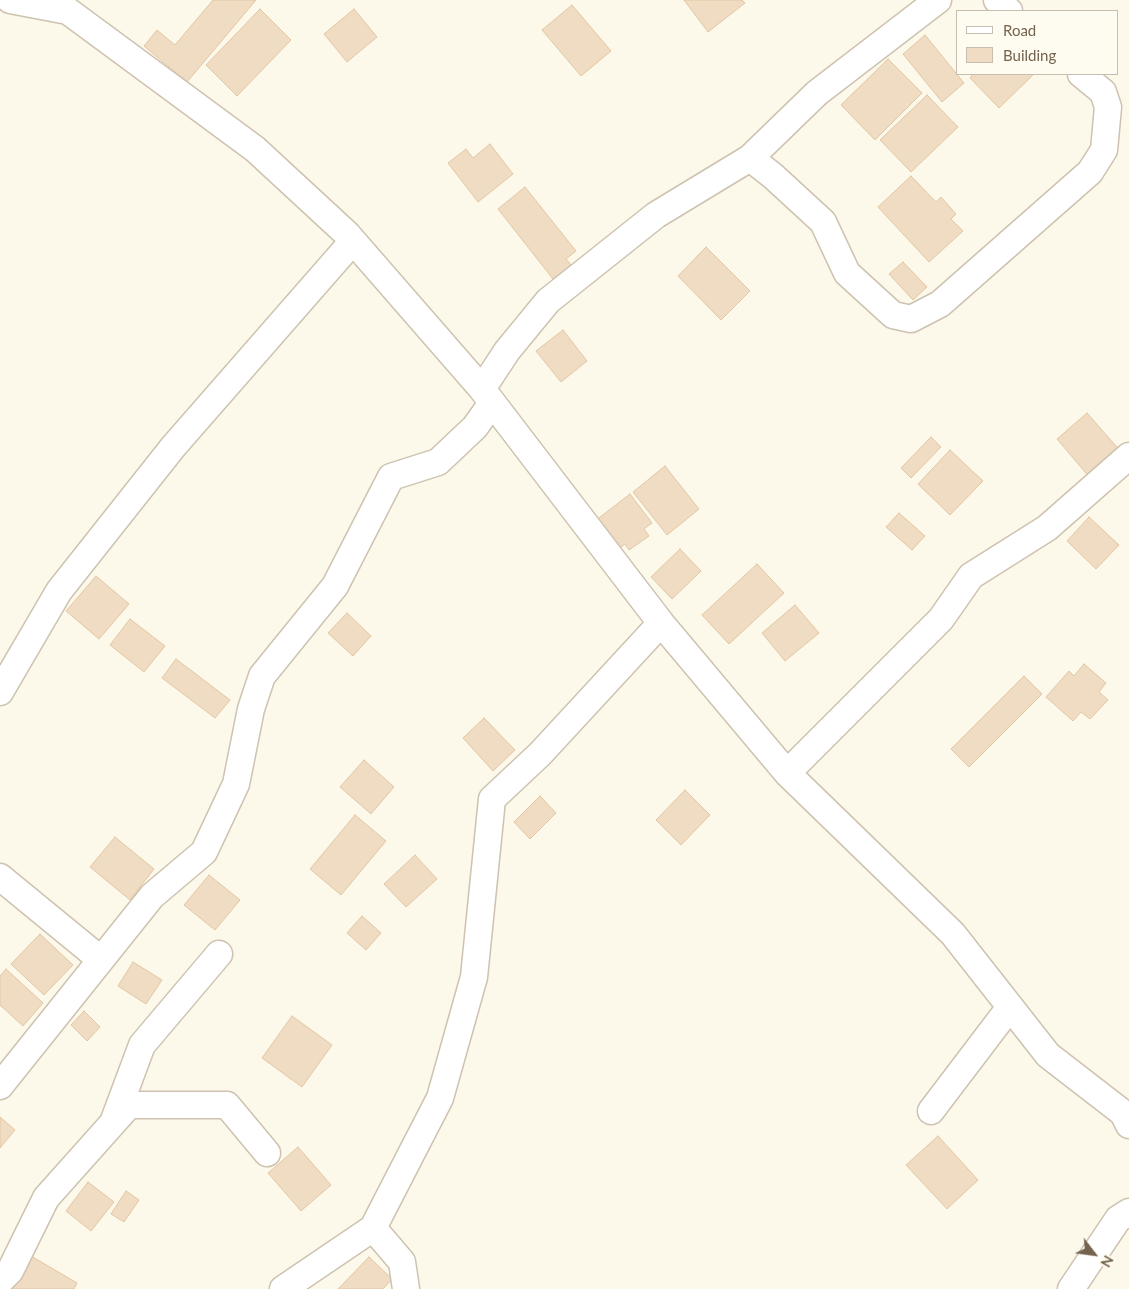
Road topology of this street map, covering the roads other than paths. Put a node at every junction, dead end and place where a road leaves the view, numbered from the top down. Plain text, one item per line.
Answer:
1 (10, 0) edge
2 (938, 0) edge
3 (997, 0) edge
4 (1008, 10) edge
5 (1082, 75) edge
6 (750, 158) junction
7 (353, 242) junction
8 (487, 396) junction
9 (1129, 456) edge
10 (660, 623) junction
11 (0, 692) edge
12 (787, 773) junction
13 (0, 876) edge
14 (219, 954) dead end
15 (100, 959) junction
16 (1010, 1007) junction
17 (0, 1086) edge
18 (931, 1111) dead end
19 (112, 1123) junction
20 (1129, 1125) edge
21 (267, 1153) dead end
22 (1129, 1212) edge
23 (373, 1228) junction
24 (0, 1281) edge
25 (283, 1289) edge
26 (406, 1289) edge
27 (1070, 1289) edge

1 - 7 street
2 - 6 street
3 - 4 street
5 - 6 street
6 - 8 street
7 - 8 street
7 - 11 street
8 - 10 street
8 - 15 street
9 - 12 street
10 - 12 street
10 - 23 street
12 - 16 street
13 - 15 street
14 - 19 street
15 - 17 street
16 - 18 street
16 - 20 street
19 - 21 street
19 - 24 street
22 - 27 street
23 - 25 street
23 - 26 street

